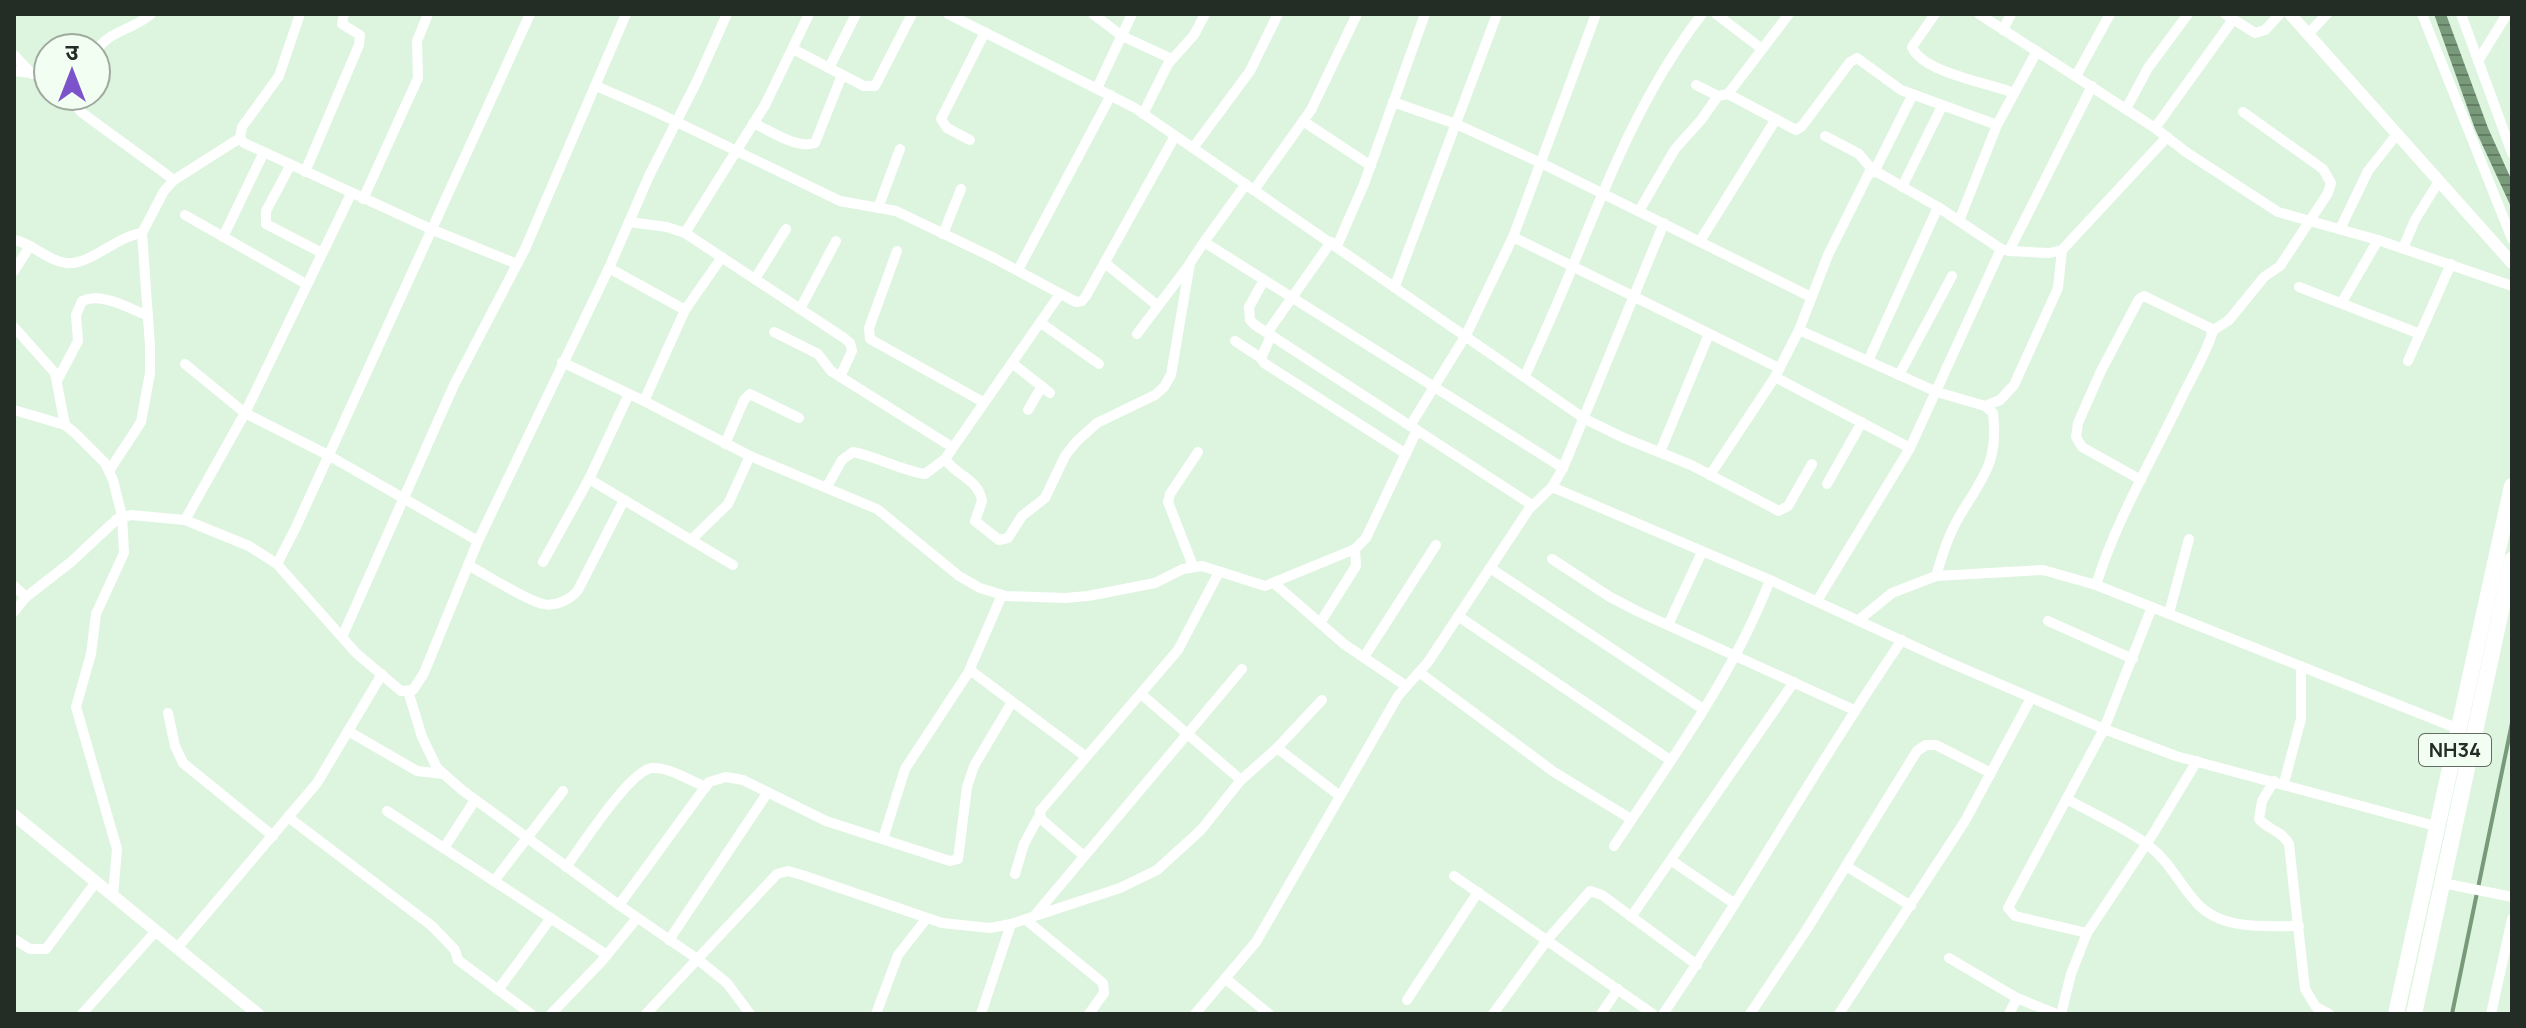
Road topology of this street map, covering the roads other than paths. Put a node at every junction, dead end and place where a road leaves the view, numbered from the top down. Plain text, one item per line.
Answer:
1 (151, 14) edge
2 (300, 14) edge
3 (344, 14) edge
4 (428, 14) edge
5 (530, 14) edge
6 (626, 14) edge
7 (727, 14) edge
8 (809, 14) edge
9 (856, 14) edge
10 (912, 14) edge
11 (948, 14) edge
12 (1093, 14) edge
13 (1132, 14) edge
14 (1205, 14) edge
15 (1278, 14) edge
16 (1357, 14) edge
17 (1425, 14) edge
18 (1497, 14) edge
19 (1596, 14) edge
20 (1702, 14) edge
21 (1716, 14) edge
22 (1789, 14) edge
23 (1935, 14) edge
24 (1979, 14) edge
25 (2011, 14) edge
26 (2110, 14) edge
27 (2188, 14) edge
28 (2280, 14) edge
29 (2290, 14) edge
30 (2327, 14) edge
31 (2422, 14) edge
32 (2461, 14) edge
33 (2507, 14) edge
34 (2229, 17) edge
35 (2003, 30) junction
36 (985, 32) junction
37 (2308, 34) junction
38 (112, 36) edge
39 (1122, 36) junction
40 (793, 49) junction
41 (1762, 49) junction
42 (2037, 51) junction
43 (14, 55) edge
44 (1172, 59) junction
45 (2478, 61) junction
46 (829, 68) junction
47 (14, 71) edge
48 (32, 74) joint
49 (842, 75) junction
50 (2076, 76) junction
51 (1696, 85) dead end
52 (596, 86) junction
53 (2092, 86) junction
54 (1097, 88) junction
55 (2014, 93) junction
56 (1913, 94) junction
57 (1111, 95) junction
58 (1723, 95) junction
59 (1393, 102) junction
60 (1942, 106) junction
61 (2126, 109) junction
62 (81, 112) edge
63 (2243, 112) dead end
64 (1143, 114) junction
65 (1776, 119) junction
66 (677, 121) junction
67 (1303, 121) junction
68 (753, 123) junction
69 (1456, 124) junction
70 (1997, 125) junction
71 (2155, 128) junction
72 (2397, 134) junction
73 (1175, 136) junction
74 (1825, 136) dead end
75 (2510, 136) edge
76 (2167, 137) junction
77 (240, 138) junction
78 (970, 140) dead end
79 (1193, 148) junction
80 (900, 149) dead end
81 (736, 150) junction
82 (2512, 153) edge
83 (263, 154) junction
84 (1541, 163) junction
85 (290, 166) junction
86 (1371, 166) junction
87 (305, 172) junction
88 (1874, 172) junction
89 (174, 180) junction
90 (2439, 181) junction
91 (1250, 187) junction
92 (1902, 187) junction
93 (961, 189) dead end
94 (1602, 193) junction
95 (351, 194) junction
96 (363, 199) junction
97 (1938, 207) junction
98 (878, 208) junction
99 (1639, 211) junction
100 (185, 215) dead end
101 (1959, 221) junction
102 (2311, 221) junction
103 (629, 222) junction
104 (1664, 223) junction
105 (786, 229) dead end
106 (2340, 229) junction
107 (433, 230) junction
108 (142, 233) junction
109 (685, 233) junction
110 (943, 234) junction
111 (223, 237) junction
112 (1513, 237) junction
113 (2512, 239) edge
114 (14, 240) edge
115 (2378, 240) junction
116 (836, 241) dead end
117 (1700, 241) junction
118 (1204, 242) junction
119 (1334, 244) junction
120 (30, 246) junction
121 (2403, 248) junction
122 (2005, 250) junction
123 (2062, 250) junction
124 (897, 251) dead end
125 (322, 253) junction
126 (722, 257) junction
127 (1105, 263) junction
128 (1190, 263) junction
129 (2512, 263) edge
130 (517, 264) junction
131 (2451, 264) junction
132 (1573, 266) junction
133 (609, 268) junction
134 (1018, 270) junction
135 (14, 271) edge
136 (1952, 276) dead end
137 (755, 279) junction
138 (1264, 280) junction
139 (306, 284) junction
140 (1395, 286) junction
141 (2512, 286) edge
142 (2299, 287) dead end
143 (1060, 294) junction
144 (1635, 297) junction
145 (1811, 297) junction
146 (1291, 298) junction
147 (2342, 302) junction
148 (1158, 306) junction
149 (800, 309) junction
150 (685, 310) junction
151 (148, 316) junction
152 (1041, 323) junction
153 (14, 327) edge
154 (1799, 330) junction
155 (2212, 331) junction
156 (774, 332) dead end
157 (1137, 334) dead end
158 (1709, 334) junction
159 (2420, 334) junction
160 (1269, 335) junction
161 (1466, 335) junction
162 (1235, 341) dead end
163 (1261, 358) junction
164 (1868, 361) junction
165 (2408, 361) dead end
166 (562, 362) junction
167 (1012, 363) junction
168 (185, 364) dead end
169 (1099, 364) dead end
170 (1777, 372) junction
171 (1899, 375) junction
172 (1525, 376) junction
173 (840, 377) junction
174 (58, 379) junction
175 (1436, 387) junction
176 (1937, 392) junction
177 (629, 394) junction
178 (644, 401) junction
179 (983, 402) junction
180 (1985, 406) junction
181 (14, 410) edge
182 (1028, 410) dead end
183 (245, 413) junction
184 (799, 418) dead end
185 (1585, 419) junction
186 (1862, 422) junction
187 (65, 425) junction
188 (1414, 428) junction
189 (725, 444) junction
190 (952, 447) junction
191 (1910, 448) junction
192 (1198, 452) dead end
193 (1660, 452) junction
194 (1406, 454) junction
195 (328, 455) junction
196 (750, 456) junction
197 (945, 459) junction
198 (1812, 464) dead end
199 (1563, 468) junction
200 (109, 471) junction
201 (1710, 475) junction
202 (589, 479) junction
203 (2141, 480) junction
204 (1827, 484) dead end
205 (2512, 486) edge
206 (1552, 487) junction
207 (826, 488) junction
208 (404, 497) junction
209 (624, 500) junction
210 (1532, 505) junction
211 (122, 516) junction
212 (185, 520) junction
213 (2189, 539) dead end
214 (691, 540) junction
215 (478, 541) junction
216 (1436, 545) dead end
217 (1355, 549) junction
218 (1702, 552) junction
219 (1552, 559) dead end
220 (2512, 560) edge
221 (543, 562) dead end
222 (277, 564) junction
223 (468, 565) junction
224 (733, 565) dead end
225 (1193, 566) junction
226 (1490, 568) junction
227 (1219, 572) junction
228 (1936, 576) junction
229 (1770, 580) junction
230 (1275, 584) junction
231 (2096, 585) junction
232 (14, 586) edge
233 (1002, 595) junction
234 (26, 597) junction
235 (1817, 601) junction
236 (2152, 607) junction
237 (14, 612) edge
238 (2169, 613) junction
239 (1458, 616) junction
240 (1860, 619) junction
241 (2048, 621) dead end
242 (1320, 623) junction
243 (1668, 625) junction
244 (343, 635) junction
245 (1902, 640) junction
246 (1735, 655) junction
247 (1364, 657) junction
248 (2133, 659) junction
249 (2301, 666) junction
250 (1242, 669) dead end
251 (970, 670) junction
252 (1420, 673) junction
253 (382, 674) junction
254 (1794, 682) junction
255 (1406, 686) junction
256 (408, 691) junction
257 (1141, 694) junction
258 (2031, 698) junction
259 (1322, 700) dead end
260 (1012, 702) junction
261 (1703, 709) junction
262 (1854, 710) junction
263 (168, 713) dead end
264 (2104, 729) junction
265 (2459, 729) junction
266 (348, 731) junction
267 (1188, 735) junction
268 (1277, 748) junction
269 (1085, 756) junction
270 (1670, 760) junction
271 (2197, 761) junction
272 (1991, 773) junction
273 (443, 774) junction
274 (1241, 780) junction
275 (2279, 782) junction
276 (706, 787) junction
277 (563, 791) dead end
278 (768, 792) junction
279 (1340, 796) junction
280 (2067, 799) junction
281 (475, 800) junction
282 (387, 811) dead end
283 (14, 815) edge
284 (1039, 816) junction
285 (288, 817) junction
286 (1631, 819) junction
287 (2439, 827) junction
288 (273, 836) junction
289 (527, 838) junction
290 (883, 839) junction
291 (2146, 844) junction
292 (1614, 846) dead end
293 (444, 848) junction
294 (1084, 856) junction
295 (1672, 861) junction
296 (1846, 866) junction
297 (566, 867) junction
298 (1015, 874) dead end
299 (1454, 876) dead end
300 (494, 881) junction
301 (96, 882) junction
302 (2443, 883) junction
303 (1478, 892) junction
304 (113, 896) junction
305 (2512, 897) edge
306 (1735, 904) junction
307 (619, 905) junction
308 (1911, 906) junction
309 (1631, 917) junction
310 (551, 918) junction
311 (637, 918) junction
312 (927, 918) junction
313 (1029, 918) junction
314 (2512, 919) edge
315 (1011, 924) junction
316 (2299, 926) junction
317 (156, 931) junction
318 (2087, 933) junction
319 (14, 939) edge
320 (669, 940) junction
321 (1547, 940) junction
322 (178, 947) junction
323 (607, 955) junction
324 (696, 958) junction
325 (1949, 958) dead end
326 (1697, 965) junction
327 (1226, 979) junction
328 (1618, 989) junction
329 (498, 990) junction
330 (2017, 998) junction
331 (1407, 1000) dead end
332 (82, 1014) edge
333 (258, 1014) edge
334 (531, 1014) edge
335 (551, 1014) edge
336 (646, 1014) edge
337 (750, 1014) edge
338 (876, 1014) edge
339 (981, 1014) edge
340 (1089, 1014) edge
341 (1195, 1014) edge
342 (1269, 1014) edge
343 (1493, 1014) edge
344 (1601, 1014) edge
345 (1653, 1014) edge
346 (1663, 1014) edge
347 (1750, 1014) edge
348 (1839, 1014) edge
349 (2009, 1014) edge
350 (2059, 1014) edge
351 (2329, 1014) edge
352 (2396, 1014) edge
353 (2414, 1014) edge
354 (2491, 1014) edge

1 - 38 street
2 - 77 street
3 - 87 street
4 - 96 street
5 - 107 street
6 - 52 street
7 - 66 street
8 - 40 street
9 - 46 street
10 - 49 street
11 - 36 street
12 - 39 street
13 - 39 street
14 - 44 street
15 - 79 street
16 - 67 street
17 - 59 street
18 - 69 street
19 - 84 street
20 - 94 street
21 - 41 street
22 - 41 street
23 - 55 street
24 - 35 street
25 - 35 street
26 - 50 street
27 - 61 street
28 - 34 street
29 - 37 street
30 - 37 street
31 - 113 street
32 - 45 street
33 - 45 street
34 - 71 street
35 - 42 street
36 - 54 street
36 - 78 street
37 - 72 street
39 - 44 street
39 - 54 street
40 - 46 street
40 - 68 street
41 - 58 street
42 - 50 street
42 - 55 street
43 - 48 street
44 - 64 street
45 - 75 street
46 - 49 street
47 - 48 street
49 - 68 street
50 - 53 street
51 - 58 street
52 - 66 street
52 - 130 street
53 - 61 street
53 - 122 street
54 - 57 street
55 - 70 street
56 - 60 street
56 - 65 street
56 - 88 street
57 - 64 street
57 - 134 street
58 - 65 street
58 - 99 street
59 - 69 street
59 - 86 street
60 - 70 street
60 - 92 street
61 - 71 street
62 - 89 street
63 - 102 street
64 - 73 street
65 - 117 street
66 - 81 street
66 - 103 street
67 - 86 street
67 - 91 street
68 - 81 street
69 - 84 street
69 - 140 street
70 - 101 street
71 - 76 street
72 - 90 street
72 - 106 street
73 - 79 street
73 - 127 street
74 - 88 street
75 - 82 street
76 - 102 street
76 - 123 street
77 - 83 street
77 - 89 street
79 - 91 street
80 - 98 street
81 - 98 street
81 - 109 street
83 - 85 street
83 - 111 street
84 - 94 street
84 - 112 street
85 - 87 street
85 - 125 street
86 - 119 street
87 - 95 street
88 - 92 street
88 - 145 street
89 - 108 street
90 - 121 street
90 - 129 street
91 - 118 street
91 - 119 street
92 - 97 street
93 - 110 street
94 - 99 street
94 - 132 street
95 - 96 street
95 - 125 street
96 - 107 street
97 - 101 street
97 - 164 street
98 - 110 street
99 - 104 street
100 - 111 street
101 - 122 street
102 - 106 street
102 - 155 street
103 - 109 street
103 - 133 street
104 - 117 street
104 - 144 street
105 - 137 street
106 - 115 street
107 - 130 street
107 - 195 street
108 - 120 street
108 - 151 street
109 - 126 street
110 - 134 street
111 - 139 street
112 - 132 street
112 - 161 street
114 - 120 street
115 - 121 street
115 - 147 street
116 - 149 street
117 - 145 street
118 - 128 street
118 - 138 street
119 - 140 street
119 - 146 street
120 - 135 street
121 - 131 street
122 - 123 street
122 - 176 street
123 - 180 street
124 - 179 street
125 - 139 street
126 - 137 street
126 - 150 street
127 - 143 street
127 - 148 street
128 - 148 street
128 - 197 street
130 - 208 street
131 - 141 street
131 - 159 street
132 - 144 street
132 - 172 street
133 - 150 street
133 - 166 street
134 - 143 street
136 - 171 street
137 - 149 street
138 - 146 street
138 - 160 street
139 - 183 street
140 - 161 street
142 - 147 street
143 - 152 street
144 - 158 street
144 - 185 street
145 - 154 street
146 - 160 street
146 - 175 street
147 - 159 street
148 - 157 street
149 - 173 street
150 - 178 street
151 - 174 street
151 - 200 street
152 - 167 street
152 - 169 street
153 - 174 street
154 - 164 street
154 - 170 street
155 - 203 street
155 - 203 street
156 - 173 street
158 - 170 street
158 - 193 street
159 - 165 street
160 - 163 street
160 - 188 street
161 - 172 street
161 - 175 street
162 - 163 street
163 - 194 street
164 - 171 street
166 - 177 street
166 - 215 street
167 - 179 street
167 - 182 street
168 - 183 street
170 - 186 street
170 - 201 street
171 - 176 street
172 - 185 street
173 - 190 street
174 - 187 street
175 - 188 street
175 - 199 street
176 - 180 street
176 - 191 street
177 - 178 street
177 - 202 street
178 - 189 street
179 - 190 street
180 - 228 street
181 - 187 street
183 - 195 street
183 - 212 street
184 - 189 street
185 - 193 street
185 - 199 street
186 - 191 street
186 - 204 street
187 - 200 street
188 - 194 street
188 - 210 street
189 - 196 street
190 - 197 street
191 - 235 street
192 - 225 street
193 - 201 street
194 - 217 street
195 - 208 street
195 - 222 street
196 - 207 street
196 - 214 street
197 - 207 street
198 - 201 street
199 - 206 street
200 - 211 street
202 - 209 street
202 - 221 street
203 - 231 street
205 - 265 highway, NH34
206 - 210 street
206 - 218 street
207 - 233 street
208 - 215 street
208 - 244 street
209 - 214 street
209 - 223 street
210 - 226 street
211 - 212 street
211 - 234 street
211 - 304 street
212 - 222 street
213 - 238 street
214 - 224 street
215 - 223 street
216 - 247 street
217 - 230 street
217 - 242 street
218 - 229 street
218 - 243 street
219 - 243 street
220 - 302 highway, NH34
222 - 244 street
223 - 256 street
225 - 227 street
225 - 233 street
226 - 239 street
226 - 261 street
227 - 230 street
227 - 257 street
228 - 231 street
228 - 240 street
229 - 235 street
229 - 246 street
230 - 242 street
231 - 236 street
232 - 234 street
233 - 251 street
234 - 237 street
235 - 240 street
236 - 238 street
236 - 248 street
238 - 249 street
239 - 252 street
239 - 270 street
240 - 245 street
241 - 248 street
242 - 247 street
243 - 246 street
244 - 253 street
245 - 258 street
245 - 262 street
246 - 254 street
246 - 261 street
247 - 255 street
248 - 264 street
249 - 265 street
249 - 275 street
250 - 267 street
251 - 260 street
251 - 290 street
252 - 255 street
252 - 286 street
253 - 256 street
253 - 266 street
254 - 262 street
254 - 295 street
255 - 279 street
256 - 273 street
257 - 267 street
257 - 269 street
258 - 264 street
258 - 272 street
259 - 268 street
260 - 269 street
260 - 290 street
261 - 270 street
262 - 306 street
263 - 288 street
264 - 271 street
264 - 280 street
265 - 287 highway, NH34
266 - 273 street
266 - 285 street
267 - 274 street
267 - 294 street
268 - 274 street
268 - 279 street
269 - 284 street
270 - 286 street
271 - 275 street
271 - 291 street
272 - 296 street
272 - 308 street
273 - 281 street
274 - 313 street
275 - 287 street
275 - 316 street
276 - 278 street
276 - 297 street
276 - 307 street
277 - 289 street
278 - 290 street
278 - 320 street
279 - 327 street
280 - 291 street
280 - 318 street
281 - 289 street
281 - 293 street
282 - 293 street
283 - 301 street
284 - 294 street
284 - 298 street
285 - 288 street
285 - 329 street
286 - 292 street
287 - 352 highway, NH34
288 - 322 street
289 - 297 street
289 - 300 street
291 - 316 street
291 - 318 street
293 - 300 street
294 - 313 street
295 - 306 street
295 - 309 street
296 - 308 street
296 - 347 street
297 - 307 street
299 - 303 street
300 - 310 street
301 - 304 street
301 - 319 street
302 - 305 street
302 - 353 highway, NH34
303 - 321 street
303 - 331 street
304 - 317 street
306 - 326 street
307 - 311 street
308 - 348 street
309 - 321 street
309 - 326 street
310 - 323 street
310 - 329 street
311 - 320 street
311 - 323 street
312 - 315 street
312 - 324 street
312 - 338 street
313 - 315 street
313 - 340 street
314 - 354 street
315 - 339 street
316 - 351 street
317 - 322 street
317 - 332 street
318 - 350 street
320 - 324 street
321 - 328 street
321 - 343 street
322 - 333 street
323 - 335 street
324 - 336 street
324 - 337 street
325 - 330 street
326 - 346 street
327 - 341 street
327 - 342 street
328 - 344 street
328 - 345 street
329 - 334 street
330 - 349 street
330 - 350 street

